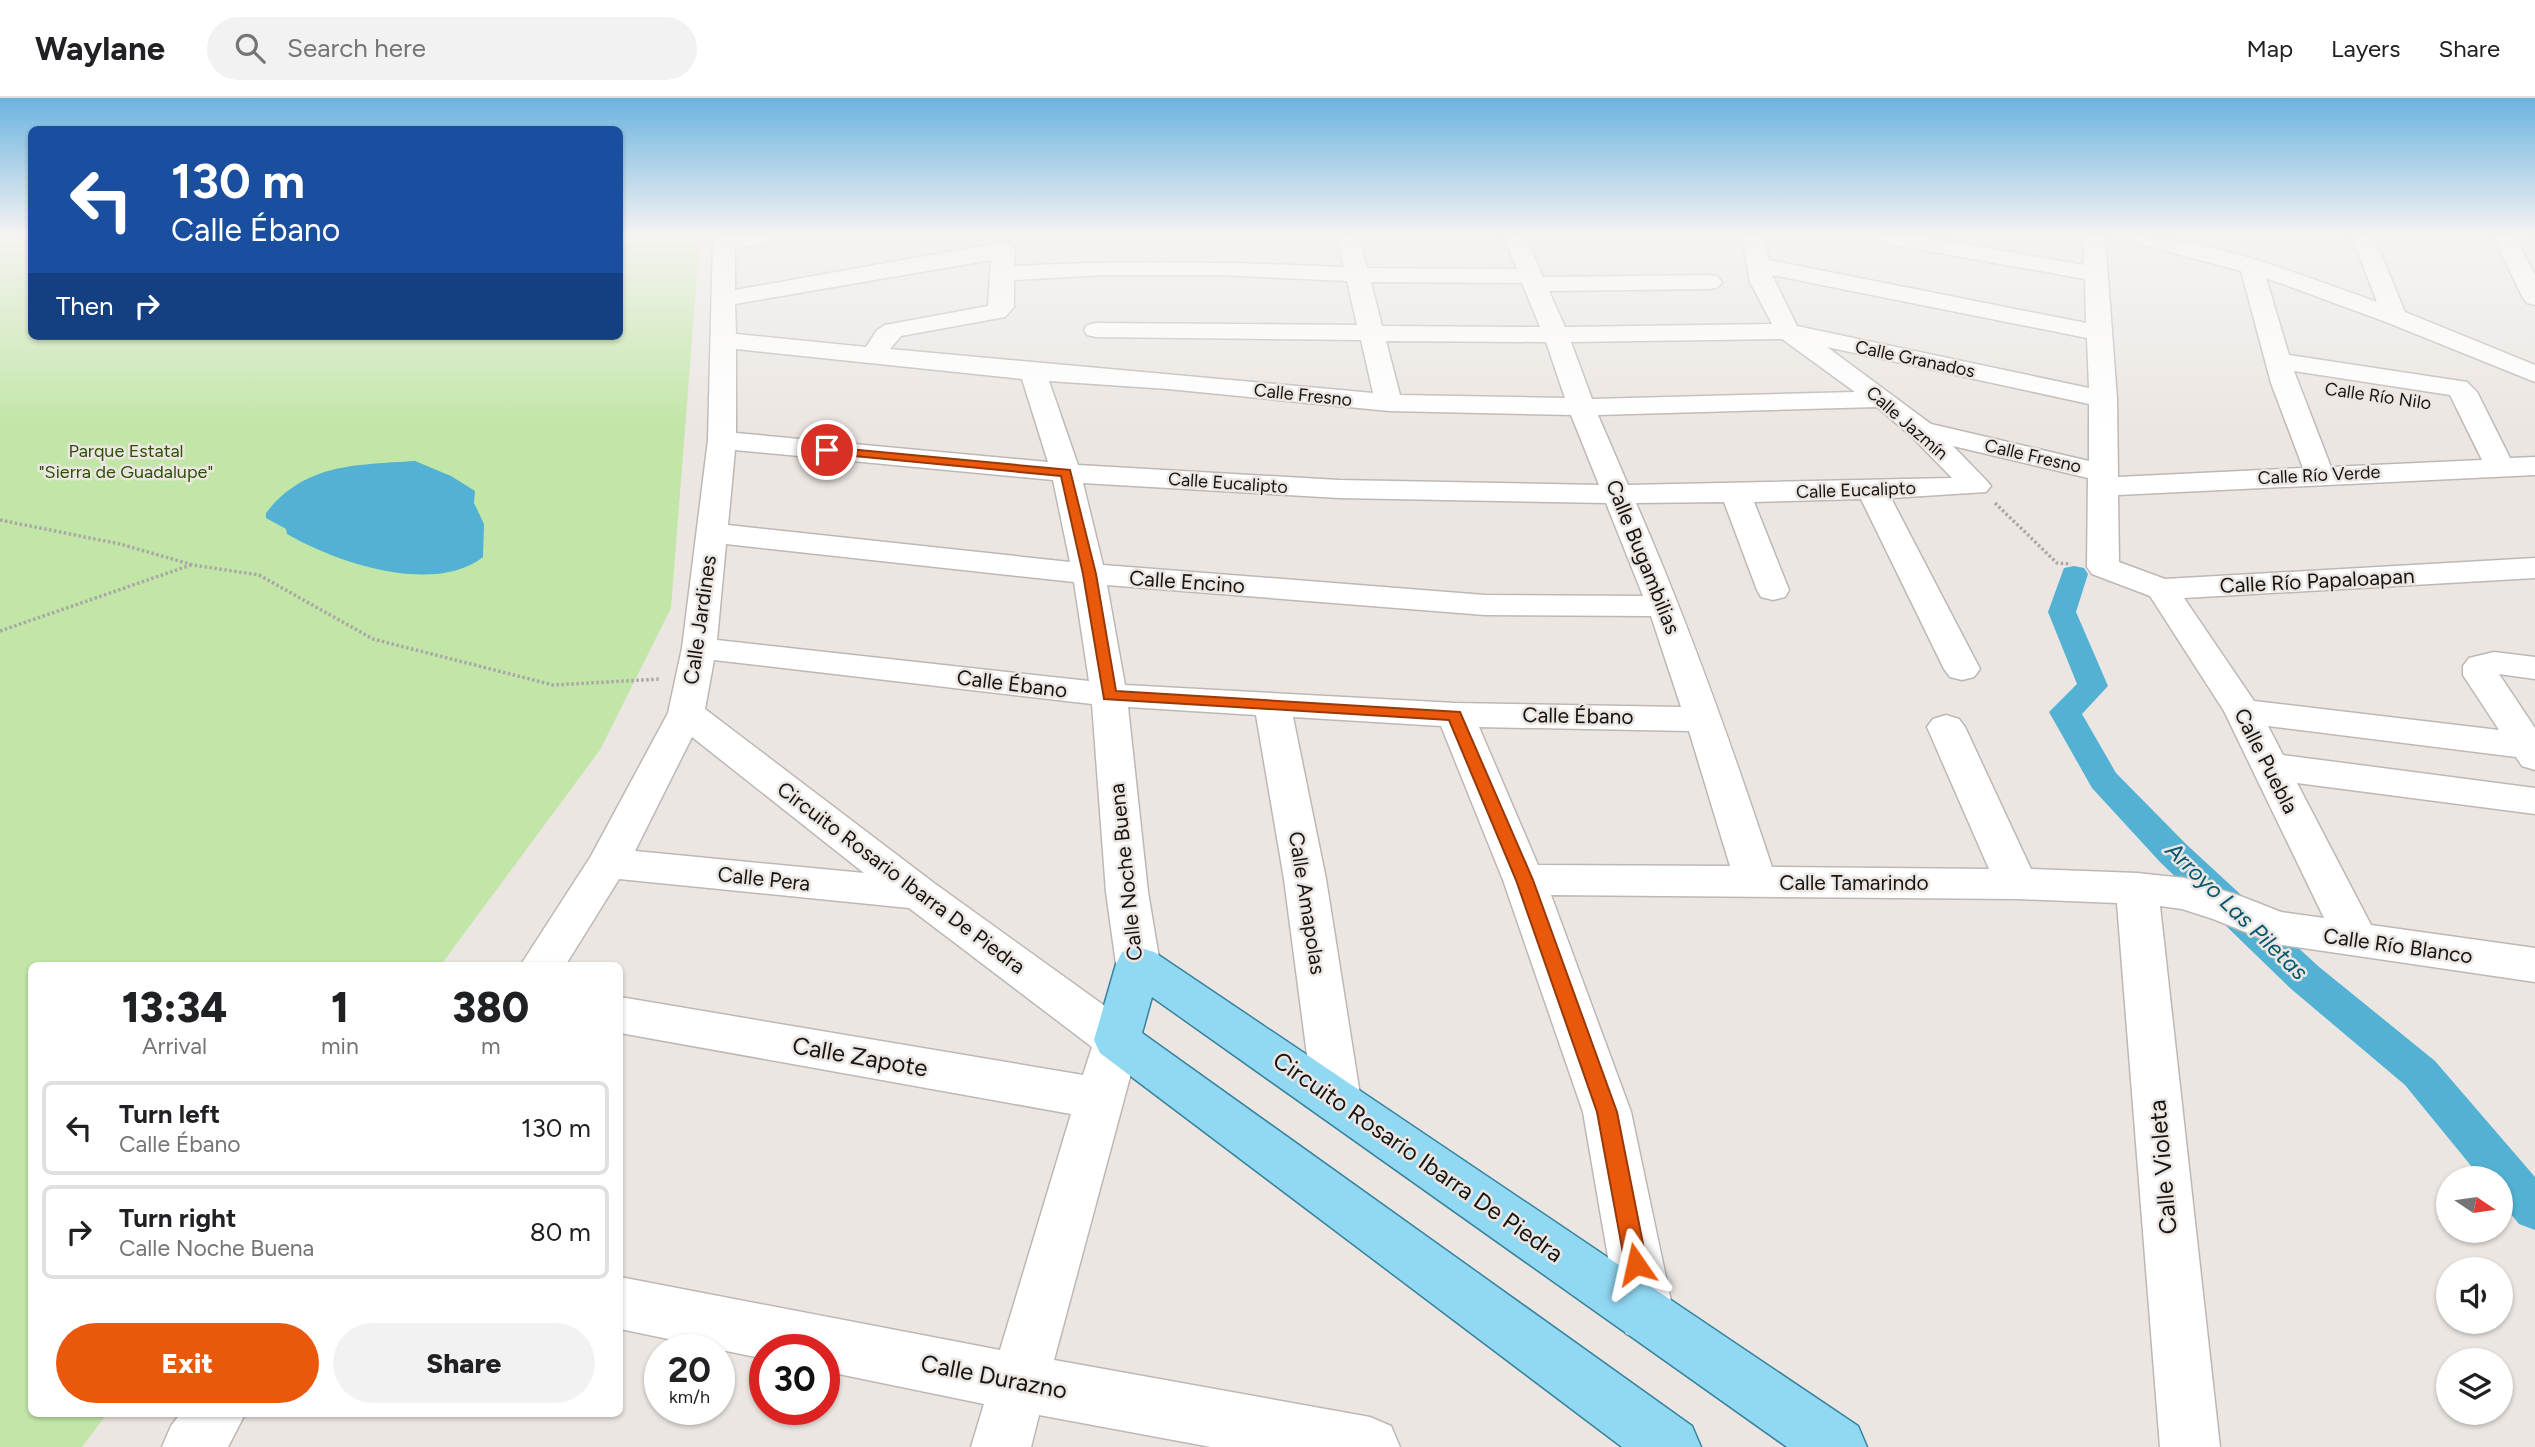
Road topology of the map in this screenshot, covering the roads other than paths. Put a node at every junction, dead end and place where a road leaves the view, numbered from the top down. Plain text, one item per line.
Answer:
1 (725, 299) edge
2 (1002, 300) edge
3 (1363, 300) edge
4 (1541, 300) edge
5 (1772, 300) edge
6 (1933, 300) edge
7 (2096, 300) edge
8 (2268, 300) edge
9 (2353, 300) edge
10 (2388, 300) edge
11 (2395, 317) junction
12 (1096, 330) dead end
13 (1788, 331) junction
14 (2099, 333) junction
15 (1372, 334) junction
16 (1556, 335) junction
17 (725, 340) junction
18 (873, 357) junction
19 (2281, 372) junction
20 (1033, 373) junction
21 (2535, 374) edge
22 (1883, 399) junction
23 (2103, 399) junction
24 (1388, 403) junction
25 (1581, 407) junction
26 (1921, 430) junction
27 (722, 440) junction
28 (2535, 466) edge
29 (2500, 467) junction
30 (1066, 473) junction
31 (2320, 475) junction
32 (2103, 480) junction
33 (1976, 486) joint
34 (1871, 491) junction
35 (1735, 493) junction
36 (1619, 495) junction
37 (712, 533) junction
38 (2535, 568) edge
39 (1089, 574) junction
40 (2162, 589) junction
41 (1773, 590) dead end
42 (1664, 606) junction
43 (2535, 668) edge
44 (1962, 669) dead end
45 (693, 679) junction
46 (1109, 695) junction
47 (1273, 706) junction
48 (2242, 711) junction
49 (1455, 715) junction
50 (1704, 719) junction
51 (1946, 727) dead end
52 (2531, 752) edge
53 (2269, 766) junction
54 (2535, 801) edge
55 (608, 863) junction
56 (1524, 880) junction
57 (1755, 883) junction
58 (2017, 884) junction
59 (2160, 891) junction
60 (919, 894) junction
61 (2357, 941) junction
62 (545, 962) edge
63 (1138, 964) junction
64 (2535, 965) edge
65 (623, 1017) edge
66 (1117, 1040) junction
67 (1101, 1099) junction
68 (1337, 1101) junction
69 (623, 1304) edge
70 (1646, 1315) junction
71 (1021, 1383) junction
72 (214, 1417) edge
73 (191, 1447) edge
74 (1001, 1447) edge
75 (1370, 1447) edge
76 (1671, 1447) edge
77 (1837, 1447) edge
78 (2190, 1447) edge

1 - 17 street, Calle Jardines
2 - 18 street
3 - 15 street
4 - 16 street, Calle Bugambilias
5 - 13 street, Calle Jazmín
6 - 14 street
7 - 14 street
8 - 19 street
9 - 11 street
10 - 11 street
11 - 21 street
12 - 15 street, Calle Granados
13 - 16 street, Calle Granados
13 - 22 street, Calle Jazmín
13 - 23 street, Calle Granados
14 - 23 street
15 - 16 street, Calle Granados
15 - 24 street
16 - 25 street, Calle Bugambilias
17 - 18 street, Calle Fresno
17 - 27 street, Calle Jardines
18 - 20 street, Calle Fresno
19 - 29 street, Calle Río Nilo
19 - 31 street
20 - 24 street, Calle Fresno
20 - 30 street, Calle Noche Buena
22 - 25 street, Calle Fresno
22 - 26 street, Calle Jazmín
23 - 32 street
24 - 25 street, Calle Fresno
25 - 36 street, Calle Bugambilias
26 - 32 street, Calle Fresno
26 - 33 street, Calle Jazmín
27 - 30 street, Calle Eucalipto
27 - 37 street, Calle Jardines
28 - 29 street, Calle Río Verde
29 - 31 street, Calle Río Verde
30 - 36 street, Calle Eucalipto
30 - 39 street, Calle Noche Buena
31 - 32 street, Calle Río Verde
32 - 40 street, Calle Río Papaloapan
33 - 34 street, Calle Eucalipto
34 - 35 street, Calle Eucalipto
34 - 44 street
35 - 36 street, Calle Eucalipto
35 - 41 street
36 - 42 street, Calle Bugambilias
37 - 39 street, Calle Encino
37 - 45 street, Calle Jardines
38 - 40 street, Calle Río Papaloapan
39 - 42 street, Calle Encino
39 - 46 street, Calle Noche Buena
40 - 48 street, Calle Puebla
42 - 50 street, Calle Bugambilias
43 - 52 street
45 - 46 street, Calle Ébano
45 - 55 street, Calle Jardines
45 - 60 street, Circuito Rosario Ibarra De Piedra
46 - 47 street, Calle Ébano
46 - 63 street, Calle Noche Buena
47 - 49 street, Calle Ébano
47 - 68 street, Calle Amapolas
48 - 52 street
48 - 53 street, Calle Puebla
49 - 50 street, Calle Ébano
49 - 56 street
50 - 57 street, Calle Bugambilias
51 - 58 street
53 - 54 street
53 - 61 street, Calle Puebla
55 - 60 street, Calle Pera
55 - 62 street, Calle Jardines
56 - 57 street, Calle Tamarindo
56 - 70 street
57 - 58 street, Calle Tamarindo
58 - 59 street, Calle Tamarindo
59 - 61 street, Calle Río Blanco
59 - 78 street, Calle Violeta
60 - 66 street, Circuito Rosario Ibarra De Piedra
61 - 64 street, Calle Río Blanco
63 - 66 main road, Calle Noche Buena
63 - 68 main road, Circuito Rosario Ibarra De Piedra
65 - 67 street, Calle Zapote
66 - 67 street, Calle Noche Buena
66 - 76 main road
67 - 71 street, Calle Noche Buena
68 - 70 main road, Circuito Rosario Ibarra De Piedra
69 - 71 street, Calle Durazno
70 - 77 main road, Circuito Rosario Ibarra De Piedra
71 - 74 street, Calle Noche Buena
71 - 75 street, Calle Durazno
72 - 73 street

